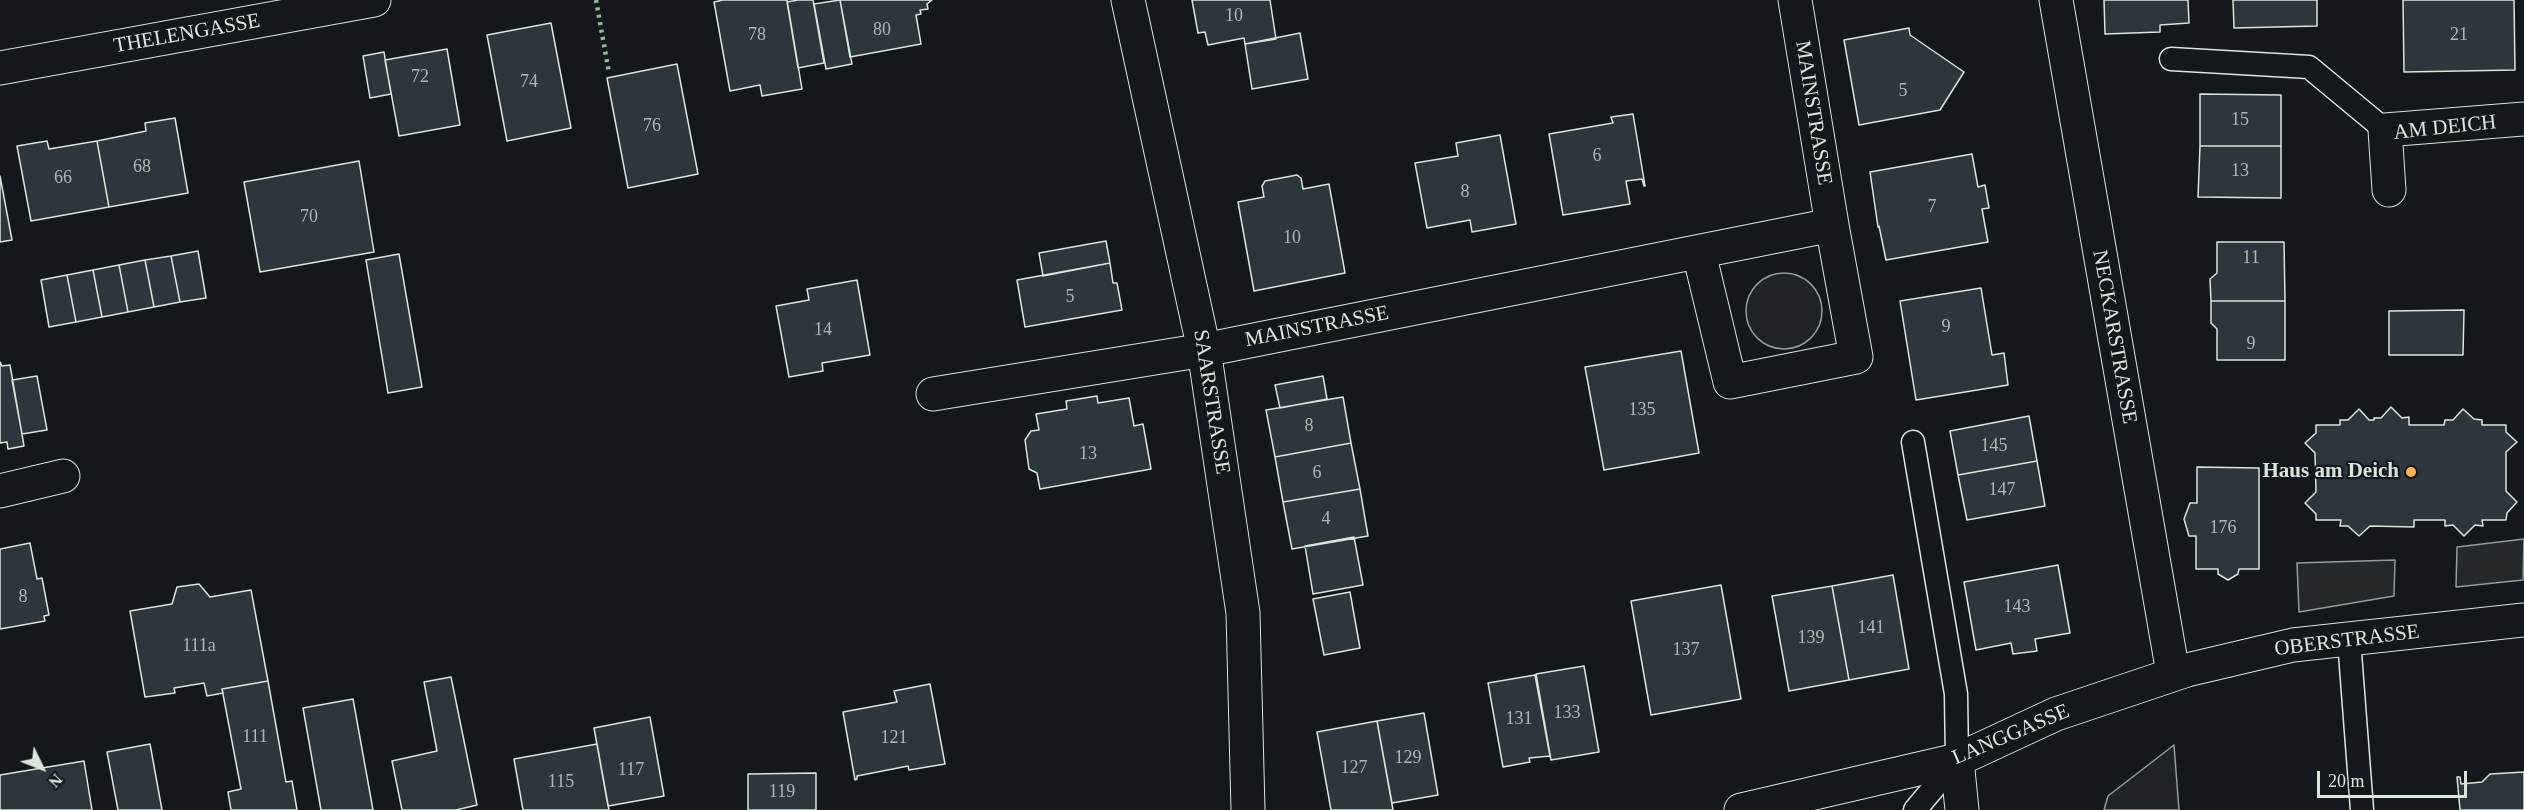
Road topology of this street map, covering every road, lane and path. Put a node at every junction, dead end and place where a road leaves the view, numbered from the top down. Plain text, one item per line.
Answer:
1 (374, 0) edge
2 (1128, 0) edge
3 (1795, 0) edge
4 (2056, 0) edge
5 (2171, 59) dead end
6 (0, 68) edge
7 (2524, 119) edge
8 (2385, 130) junction
9 (2390, 190) dead end
10 (1832, 225) junction
11 (1699, 253) junction
12 (1204, 350) junction
13 (933, 394) dead end
14 (1913, 442) dead end
15 (63, 476) dead end
16 (0, 491) edge
17 (2524, 620) edge
18 (2349, 640) junction
19 (2173, 673) junction
20 (1957, 760) junction
21 (1248, 810) edge
22 (1742, 810) edge
23 (1915, 810) edge
24 (1962, 810) edge
25 (2362, 810) edge

1 - 6 street, THELENGASSE
2 - 12 street, SAARSTRASSE
3 - 10 street, MAINSTRASSE
4 - 19 street, NECKARSTRASSE
5 - 8 lane
7 - 8 street, AM DEICH
8 - 9 street, AM DEICH
10 - 11 street, MAINSTRASSE
10 - 11 street, MAINSTRASSE
11 - 12 street, MAINSTRASSE
12 - 13 street, MAINSTRASSE
12 - 21 street, SAARSTRASSE
14 - 20 lane
15 - 16 street
17 - 18 street, OBERSTRASSE
18 - 19 street, OBERSTRASSE
18 - 25 lane
19 - 20 street, LANGGASSE
20 - 22 street, LANGGASSE
20 - 23 lane
20 - 24 street

